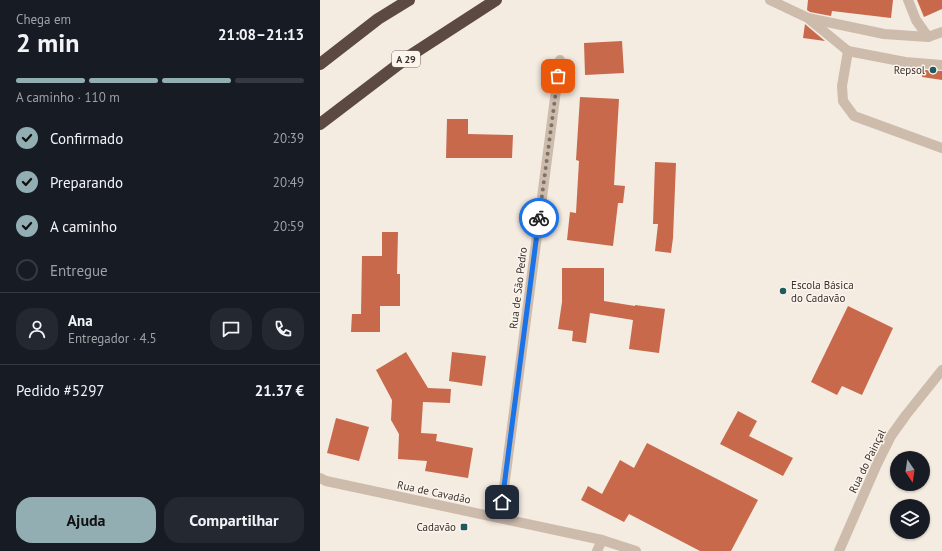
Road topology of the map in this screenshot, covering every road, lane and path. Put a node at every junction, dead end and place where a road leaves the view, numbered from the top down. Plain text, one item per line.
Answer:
1 (409, 0) edge
2 (496, 0) edge
3 (770, 0) edge
4 (908, 0) edge
5 (808, 18) junction
6 (942, 32) edge
7 (928, 37) junction
8 (848, 51) junction
9 (560, 60) dead end
10 (320, 64) edge
11 (942, 66) edge
12 (320, 124) edge
13 (942, 148) edge
14 (940, 375) edge
15 (320, 478) edge
16 (500, 518) junction
17 (602, 540) junction
18 (597, 551) edge
19 (636, 551) edge
20 (839, 551) edge

1 - 10 highway
2 - 12 highway, A 29
3 - 5 street
4 - 7 street
5 - 7 street
5 - 8 street
6 - 7 street
8 - 11 street
8 - 13 street
9 - 16 street, Rua de São Pedro
14 - 20 street, Rua do Painçal
15 - 16 street, Rua de Cavadão
16 - 17 street, Rua de Cavadão
17 - 18 street
17 - 19 street, Rua de Cavadão

